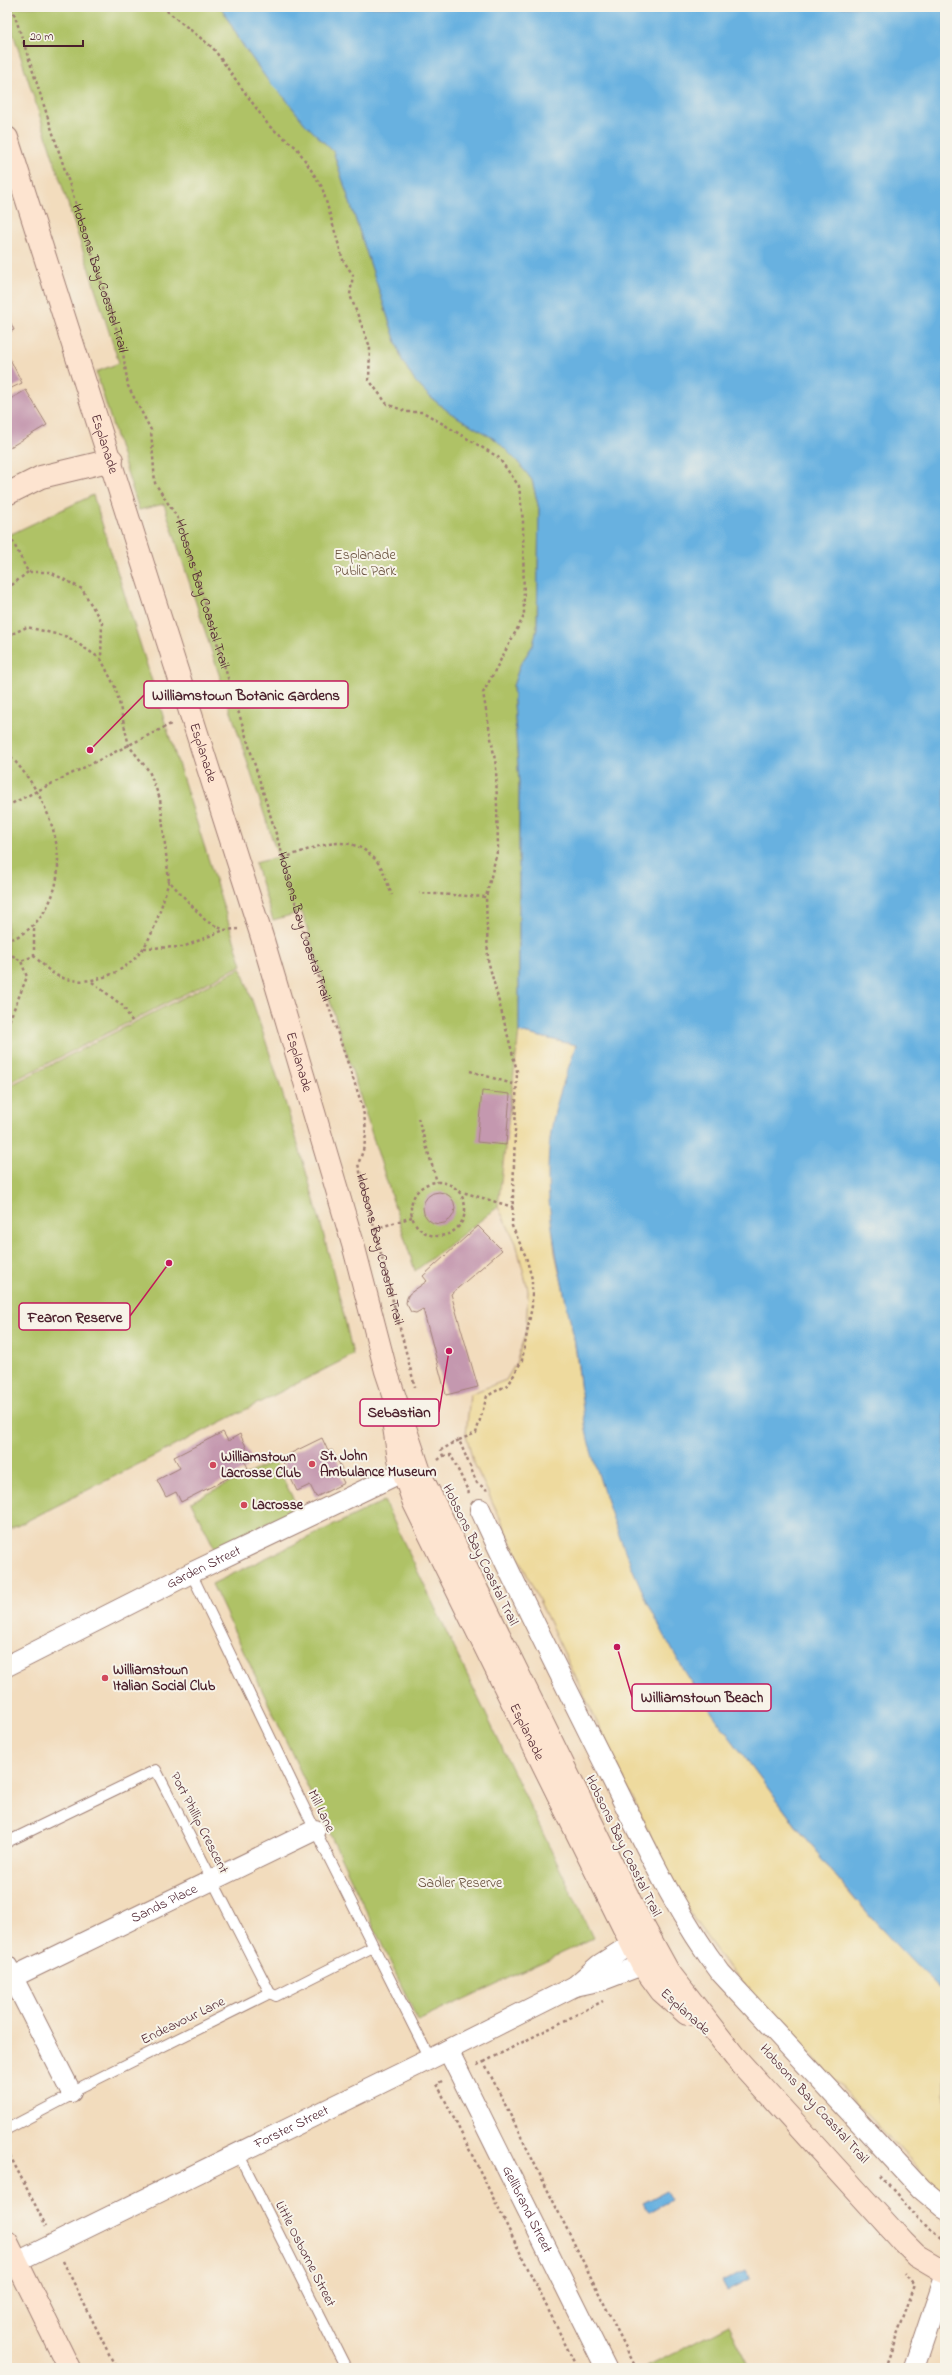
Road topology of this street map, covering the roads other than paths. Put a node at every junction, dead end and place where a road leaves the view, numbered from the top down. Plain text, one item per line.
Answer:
1 (7, 138) edge
2 (112, 460) junction
3 (7, 494) edge
4 (418, 1466) junction
5 (480, 1509) road end
6 (191, 1573) junction
7 (7, 1666) edge
8 (315, 1830) junction
9 (7, 1842) edge
10 (213, 1879) junction
11 (373, 1947) junction
12 (640, 1950) junction
13 (10, 1972) edge
14 (270, 1993) junction
15 (448, 2050) junction
16 (430, 2059) junction
17 (71, 2092) junction
18 (7, 2129) edge
19 (238, 2153) junction
20 (945, 2209) edge
21 (7, 2242) edge
22 (12, 2264) edge
23 (945, 2272) edge
24 (945, 2276) edge
25 (69, 2368) edge
26 (346, 2368) edge
27 (606, 2368) edge
28 (914, 2368) edge

1 - 2 street, Esplanade
2 - 3 street
2 - 4 street, Esplanade
4 - 6 street, Garden Street
4 - 12 street, Esplanade
5 - 20 street, Hobsons Bay Coastal Trail
6 - 7 street, Garden Street
6 - 8 lane, Mill Lane
8 - 10 street, Sands Place
8 - 11 lane, Mill Lane
9 - 10 lane, Port Phillip Crescent
10 - 13 street, Sands Place
10 - 14 lane, Port Phillip Crescent
11 - 14 lane, Endeavour Lane
11 - 16 lane, Mill Lane
12 - 15 street, Forster Street
12 - 23 street, Esplanade
13 - 17 street
14 - 17 lane, Endeavour Lane
15 - 16 street, Forster Street
15 - 27 street, Gellibrand Street
16 - 19 street, Forster Street
17 - 18 lane, Endeavour Lane
19 - 22 street, Forster Street
19 - 26 lane, Little Osborne Street
21 - 22 street
22 - 25 street
24 - 28 street

